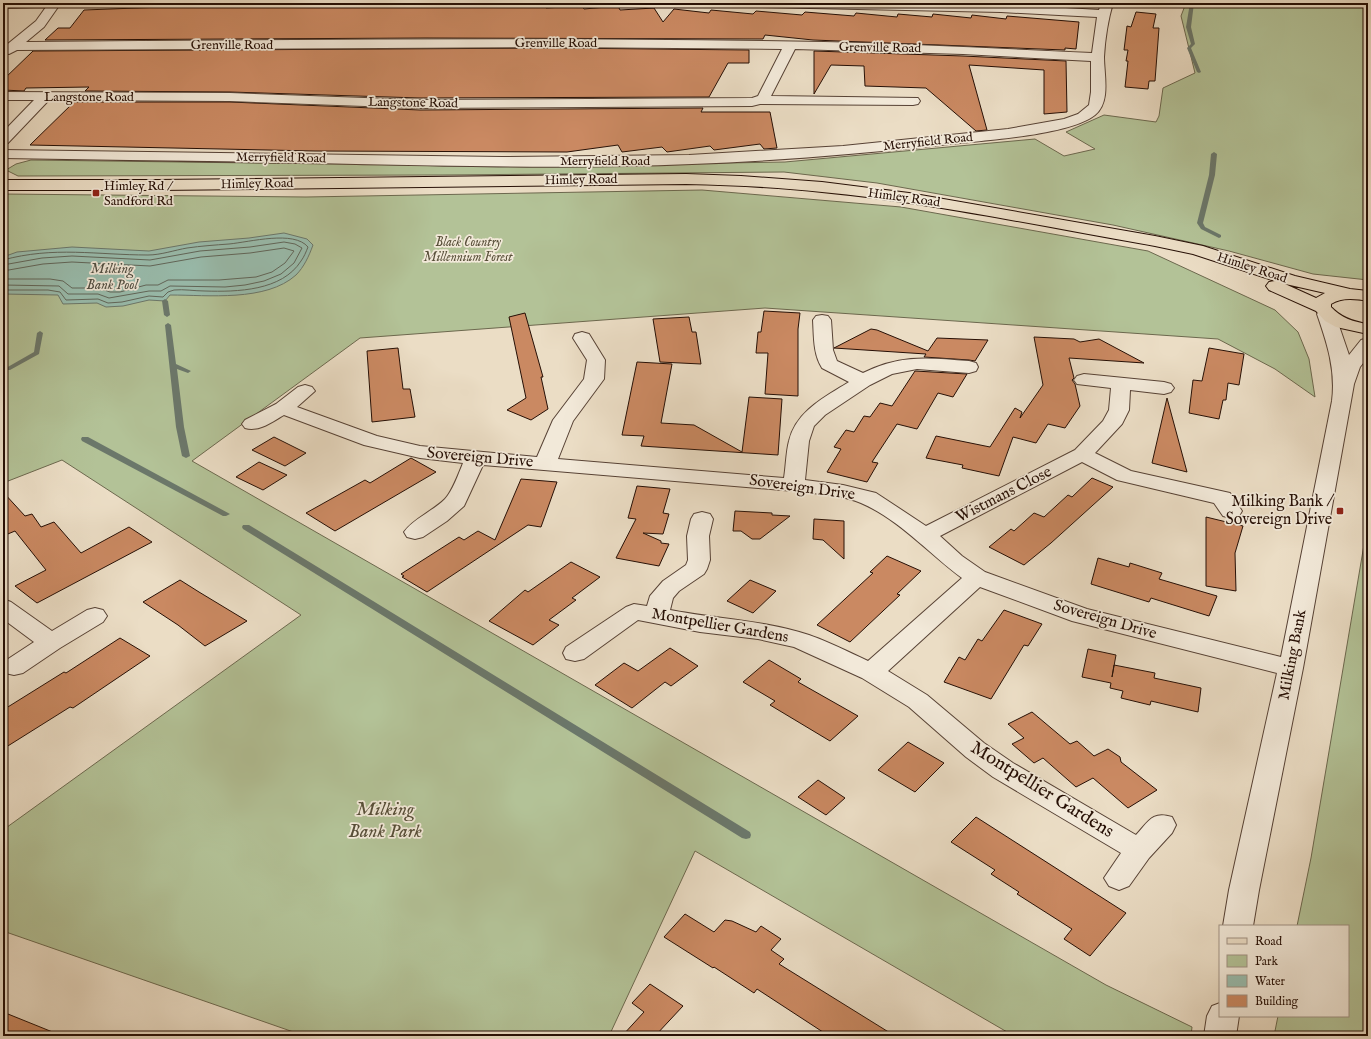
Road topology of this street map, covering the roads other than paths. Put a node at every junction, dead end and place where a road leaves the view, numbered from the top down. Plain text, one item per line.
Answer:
1 (66, 3) edge
2 (758, 3) edge
3 (3, 4) edge
4 (55, 4) edge
5 (1105, 8) edge
6 (12, 41) junction
7 (790, 46) junction
8 (3, 54) edge
9 (1098, 57) junction
10 (3, 96) edge
11 (45, 97) junction
12 (757, 100) junction
13 (913, 101) dead end
14 (3, 140) edge
15 (3, 154) edge
16 (3, 185) edge
17 (1155, 241) junction
18 (1362, 295) edge
19 (1324, 311) junction
20 (822, 320) dead end
21 (1368, 329) edge
22 (582, 338) dead end
23 (1368, 344) edge
24 (969, 367) dead end
25 (1084, 380) dead end
26 (863, 381) junction
27 (1121, 384) junction
28 (1344, 384) junction
29 (1164, 388) dead end
30 (304, 391) dead end
31 (283, 408) junction
32 (252, 424) dead end
33 (1082, 454) junction
34 (476, 458) junction
35 (545, 464) junction
36 (794, 485) junction
37 (1231, 511) dead end
38 (702, 519) dead end
39 (415, 532) dead end
40 (925, 535) junction
41 (977, 576) junction
42 (3, 607) edge
43 (656, 615) junction
44 (95, 616) dead end
45 (51, 642) junction
46 (575, 653) dead end
47 (14, 667) dead end
48 (1291, 668) junction
49 (871, 672) junction
50 (1162, 825) dead end
51 (1139, 850) junction
52 (1119, 878) dead end
53 (1238, 925) edge
54 (1223, 1017) edge
55 (1220, 1036) edge

1 - 4 street
2 - 5 street
3 - 4 street
4 - 6 street
5 - 9 street, Merryfield Road
6 - 7 street, Grenville Road
6 - 8 street
7 - 9 street, Grenville Road
7 - 12 street
9 - 15 street, Merryfield Road
10 - 11 street, Langstone Road
11 - 12 street, Langstone Road
11 - 14 street
12 - 13 street, Langstone Road
16 - 17 main road, Himley Road
17 - 18 main road, Himley Road
17 - 19 main road, Himley Road
18 - 19 main road
19 - 21 main road, Himley Road
19 - 28 street, Milking Bank
20 - 26 street
22 - 35 street
23 - 28 street, Milking Bank
24 - 26 street
25 - 27 street
26 - 36 street
27 - 29 street
27 - 33 street, Wistmans Close
28 - 48 street, Milking Bank
30 - 31 street
31 - 32 street
31 - 34 street, Sovereign Drive
33 - 37 street
33 - 40 street, Wistmans Close
34 - 35 street, Sovereign Drive
34 - 39 street
35 - 36 street, Sovereign Drive
36 - 40 street, Sovereign Drive
38 - 43 street
40 - 41 street, Sovereign Drive
41 - 48 street, Sovereign Drive
41 - 49 street
42 - 45 street
43 - 46 street, Montpellier Gardens
43 - 49 street, Montpellier Gardens
44 - 45 street
45 - 47 street
48 - 53 street, Milking Bank
49 - 51 street, Montpellier Gardens
50 - 51 street
51 - 52 street
54 - 55 street

